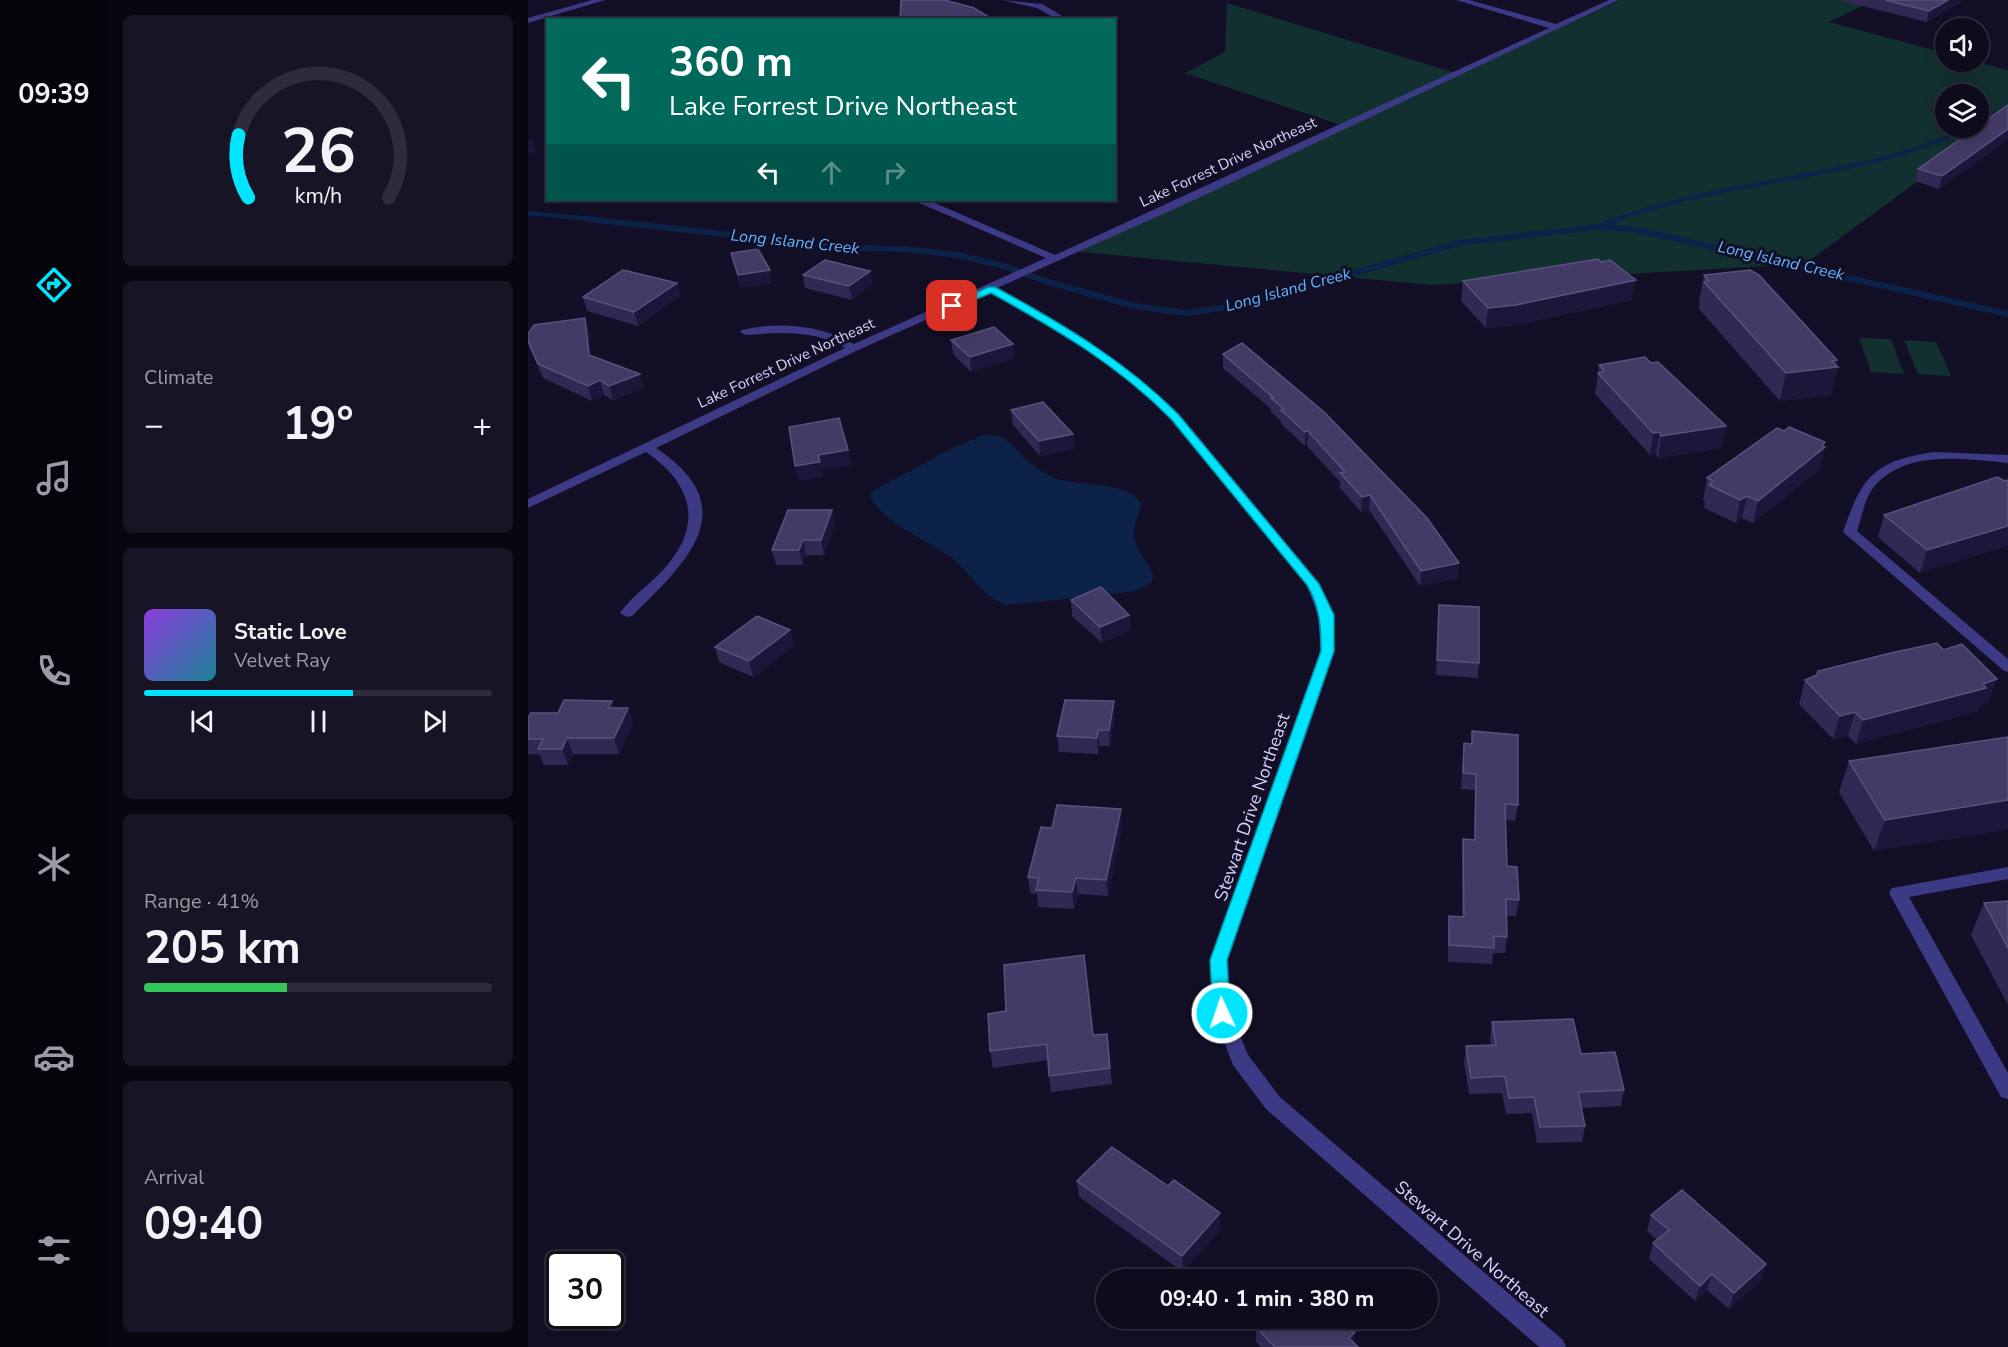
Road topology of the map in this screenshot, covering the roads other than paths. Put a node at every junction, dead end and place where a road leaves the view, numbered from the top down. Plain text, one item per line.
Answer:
1 (601, 0) edge
2 (1006, 0) edge
3 (1460, 0) edge
4 (1615, 0) edge
5 (1061, 18) edge
6 (528, 21) edge
7 (1557, 27) junction
8 (923, 201) edge
9 (1056, 259) junction
10 (999, 285) junction
11 (746, 332) dead end
12 (854, 348) junction
13 (646, 447) junction
14 (2008, 459) edge
15 (528, 504) edge
16 (627, 613) dead end
17 (2008, 667) edge
18 (2008, 873) edge
19 (2008, 1091) edge
20 (1555, 1347) edge

1 - 6 street
2 - 5 street
3 - 7 street
4 - 7 street, Lake Forrest Drive Northeast
7 - 9 street, Lake Forrest Drive Northeast
8 - 9 street
9 - 10 street, Lake Forrest Drive Northeast
10 - 12 street, Lake Forrest Drive Northeast
10 - 20 street, Stewart Drive Northeast
11 - 12 street
12 - 13 street, Lake Forrest Drive Northeast
13 - 15 street, Lake Forrest Drive Northeast
13 - 16 street
14 - 17 street
18 - 19 street

